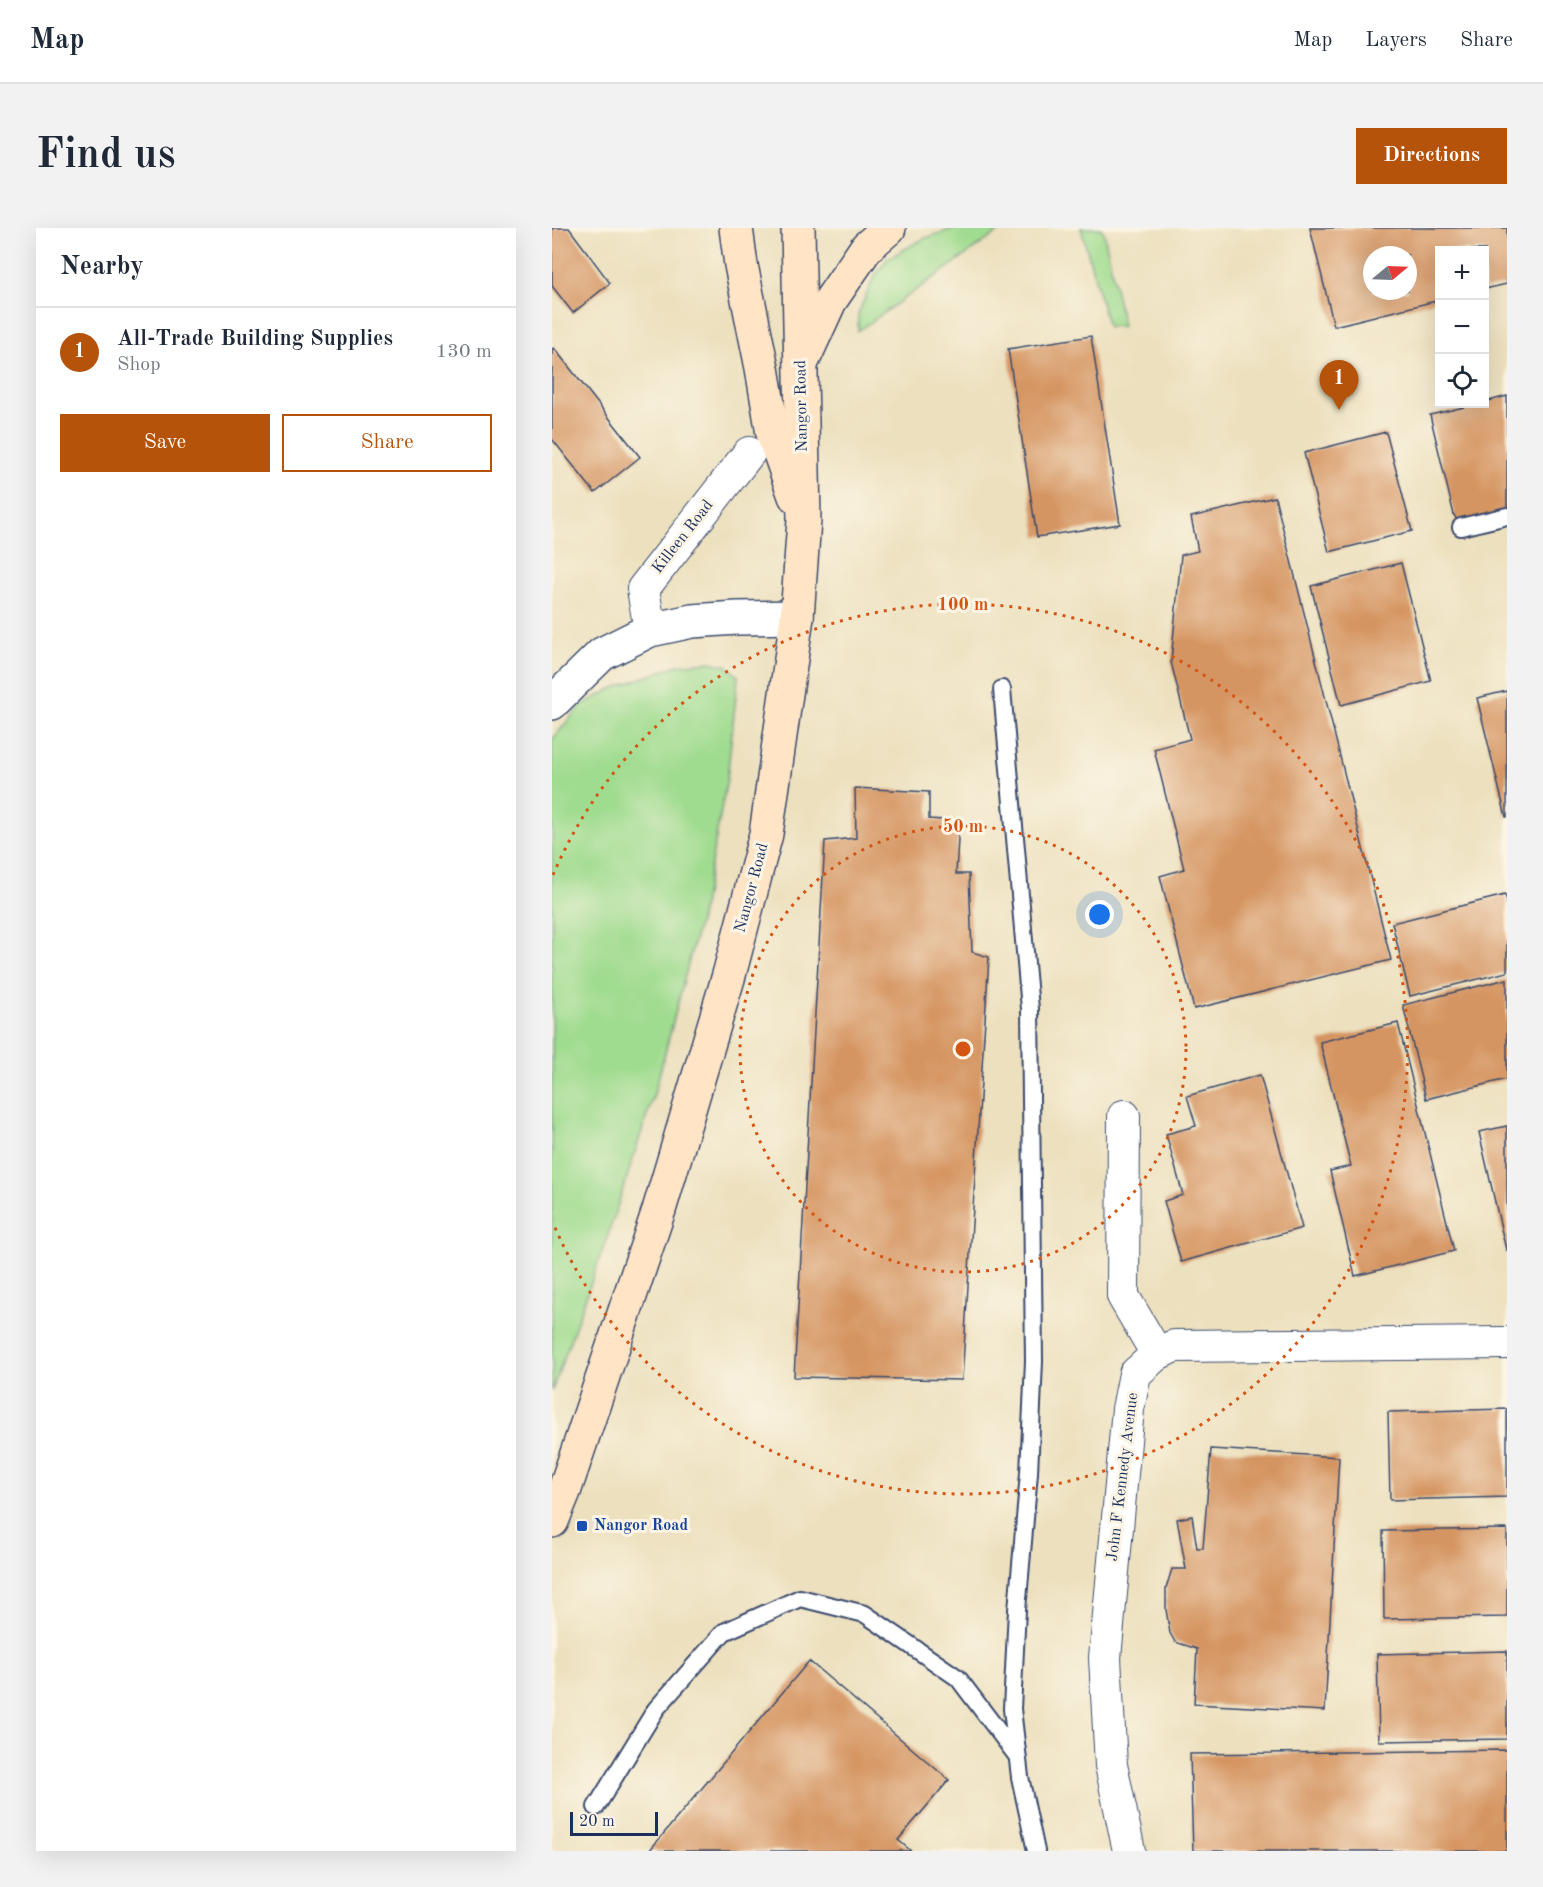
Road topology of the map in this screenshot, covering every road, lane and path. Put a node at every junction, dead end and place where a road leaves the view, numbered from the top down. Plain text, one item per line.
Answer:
1 (736, 228) edge
2 (798, 228) edge
3 (889, 228) edge
4 (801, 366) junction
5 (748, 453) dead end
6 (1507, 516) edge
7 (804, 520) junction
8 (1461, 527) dead end
9 (796, 617) junction
10 (650, 630) junction
11 (1002, 689) dead end
12 (552, 703) edge
13 (1124, 1116) dead end
14 (1507, 1343) edge
15 (1157, 1354) junction
16 (552, 1521) edge
17 (1018, 1757) junction
18 (596, 1807) dead end
19 (1036, 1851) edge
20 (1129, 1851) edge

1 - 7 main road
2 - 4 main road, Nangor Road
3 - 4 main road
4 - 7 main road, Nangor Road
5 - 10 street, Killeen Road
6 - 8 lane
7 - 9 main road, Nangor Road
9 - 10 street
9 - 16 main road, Nangor Road
10 - 12 street
11 - 17 lane
13 - 15 street
14 - 15 street, John F Kennedy Avenue
15 - 20 street, John F Kennedy Avenue
17 - 18 lane
17 - 19 lane

